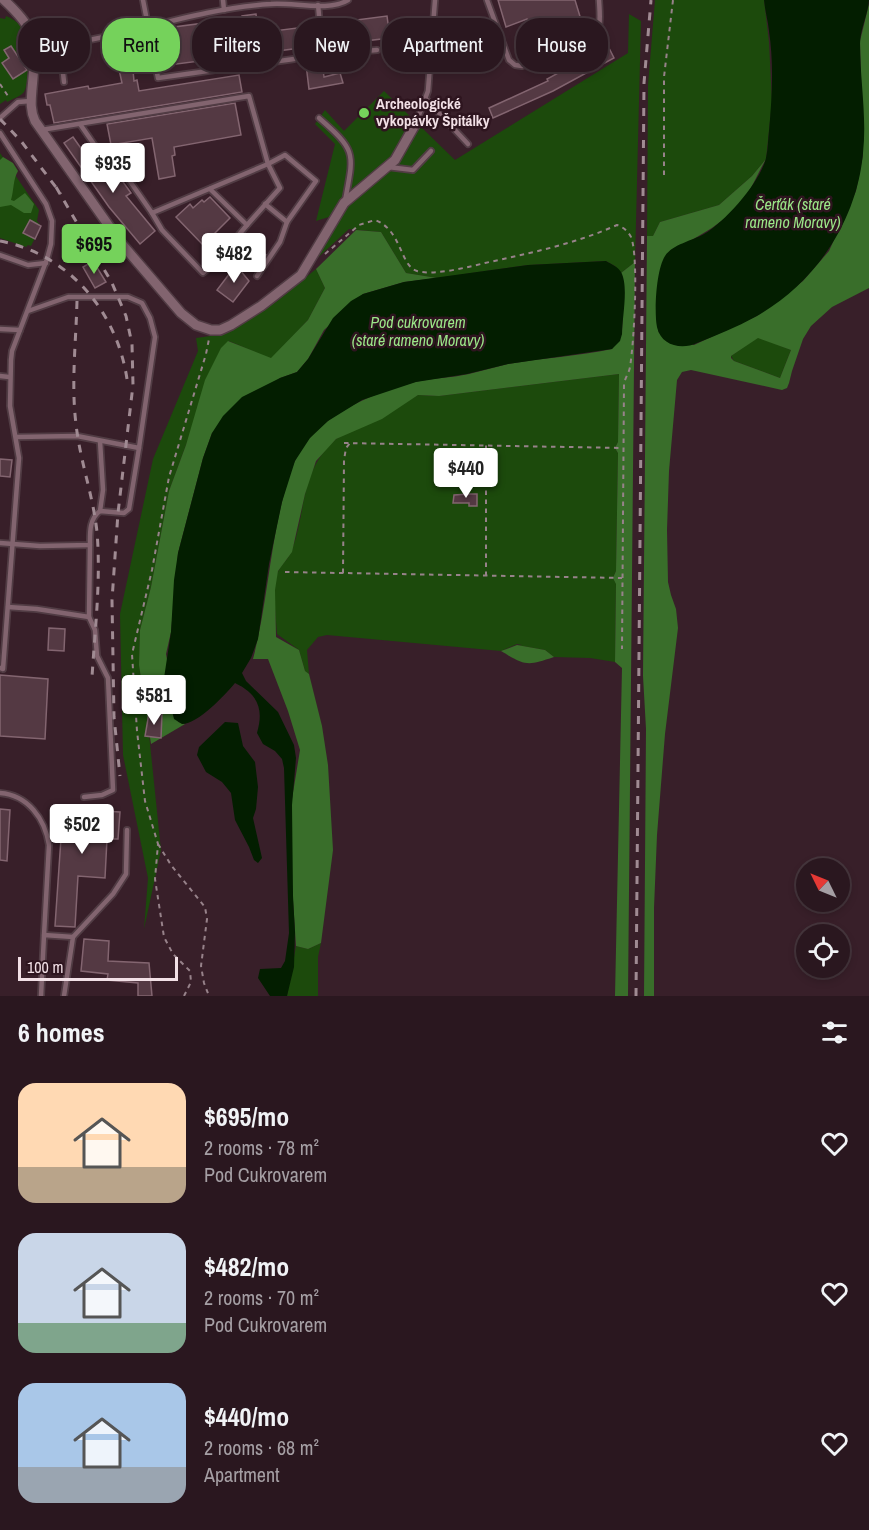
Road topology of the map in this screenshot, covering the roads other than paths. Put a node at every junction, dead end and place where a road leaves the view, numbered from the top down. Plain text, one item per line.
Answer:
1 (3, 0) edge
2 (143, 0) edge
3 (223, 0) edge
4 (285, 0) edge
5 (348, 0) edge
6 (435, 0) edge
7 (487, 0) edge
8 (599, 0) edge
9 (279, 4) junction
10 (318, 5) junction
11 (224, 10) junction
12 (20, 18) edge
13 (146, 18) edge
14 (180, 18) edge
15 (377, 50) dead end
16 (294, 59) dead end
17 (34, 72) edge
18 (63, 72) edge
19 (157, 72) edge
20 (64, 82) dead end
21 (426, 99) junction
22 (31, 101) junction
23 (0, 118) edge
24 (319, 118) dead end
25 (416, 123) joint
26 (80, 124) junction
27 (41, 130) junction
28 (0, 133) edge
29 (468, 144) dead end
30 (431, 151) dead end
31 (268, 164) junction
32 (388, 167) junction
33 (210, 189) junction
34 (344, 203) junction
35 (266, 204) junction
36 (152, 213) junction
37 (286, 222) junction
38 (247, 225) junction
39 (0, 255) edge
40 (46, 263) junction
41 (257, 276) dead end
42 (28, 311) junction
43 (0, 329) edge
44 (20, 330) junction
45 (0, 376) edge
46 (9, 377) junction
47 (16, 436) junction
48 (100, 441) junction
49 (139, 448) junction
50 (100, 511) junction
51 (0, 543) edge
52 (14, 545) junction
53 (90, 545) junction
54 (8, 607) junction
55 (89, 618) junction
56 (0, 668) edge
57 (0, 794) edge
58 (84, 796) dead end
59 (127, 830) dead end
60 (44, 935) junction
61 (73, 937) junction
62 (41, 996) edge
63 (64, 996) edge

1 - 12 street
2 - 13 lane
3 - 11 lane
4 - 9 lane
5 - 10 lane
6 - 21 lane
7 - 8 lane
9 - 10 lane
9 - 11 lane
10 - 15 lane
11 - 14 lane
16 - 19 lane
17 - 22 street
18 - 20 lane
21 - 25 lane
21 - 29 lane
22 - 23 lane
22 - 27 street
24 - 34 lane
25 - 32 street
26 - 27 lane
26 - 31 lane
26 - 36 lane
27 - 34 street
28 - 40 lane
30 - 32 lane
31 - 33 lane
31 - 35 lane
31 - 37 lane
32 - 34 street
33 - 36 lane
33 - 38 lane
35 - 37 lane
35 - 38 lane
36 - 38 lane
37 - 41 lane
39 - 40 lane
40 - 42 lane
42 - 44 lane
42 - 49 lane
43 - 44 lane
44 - 46 lane
45 - 46 lane
46 - 47 lane
47 - 48 lane
47 - 52 lane
48 - 49 lane
48 - 50 lane
49 - 50 lane
50 - 53 lane
51 - 52 lane
52 - 53 lane
52 - 54 lane
53 - 55 lane
54 - 55 lane
54 - 56 lane
55 - 58 lane
57 - 60 lane
59 - 61 lane
60 - 61 lane
60 - 62 lane
61 - 63 lane

